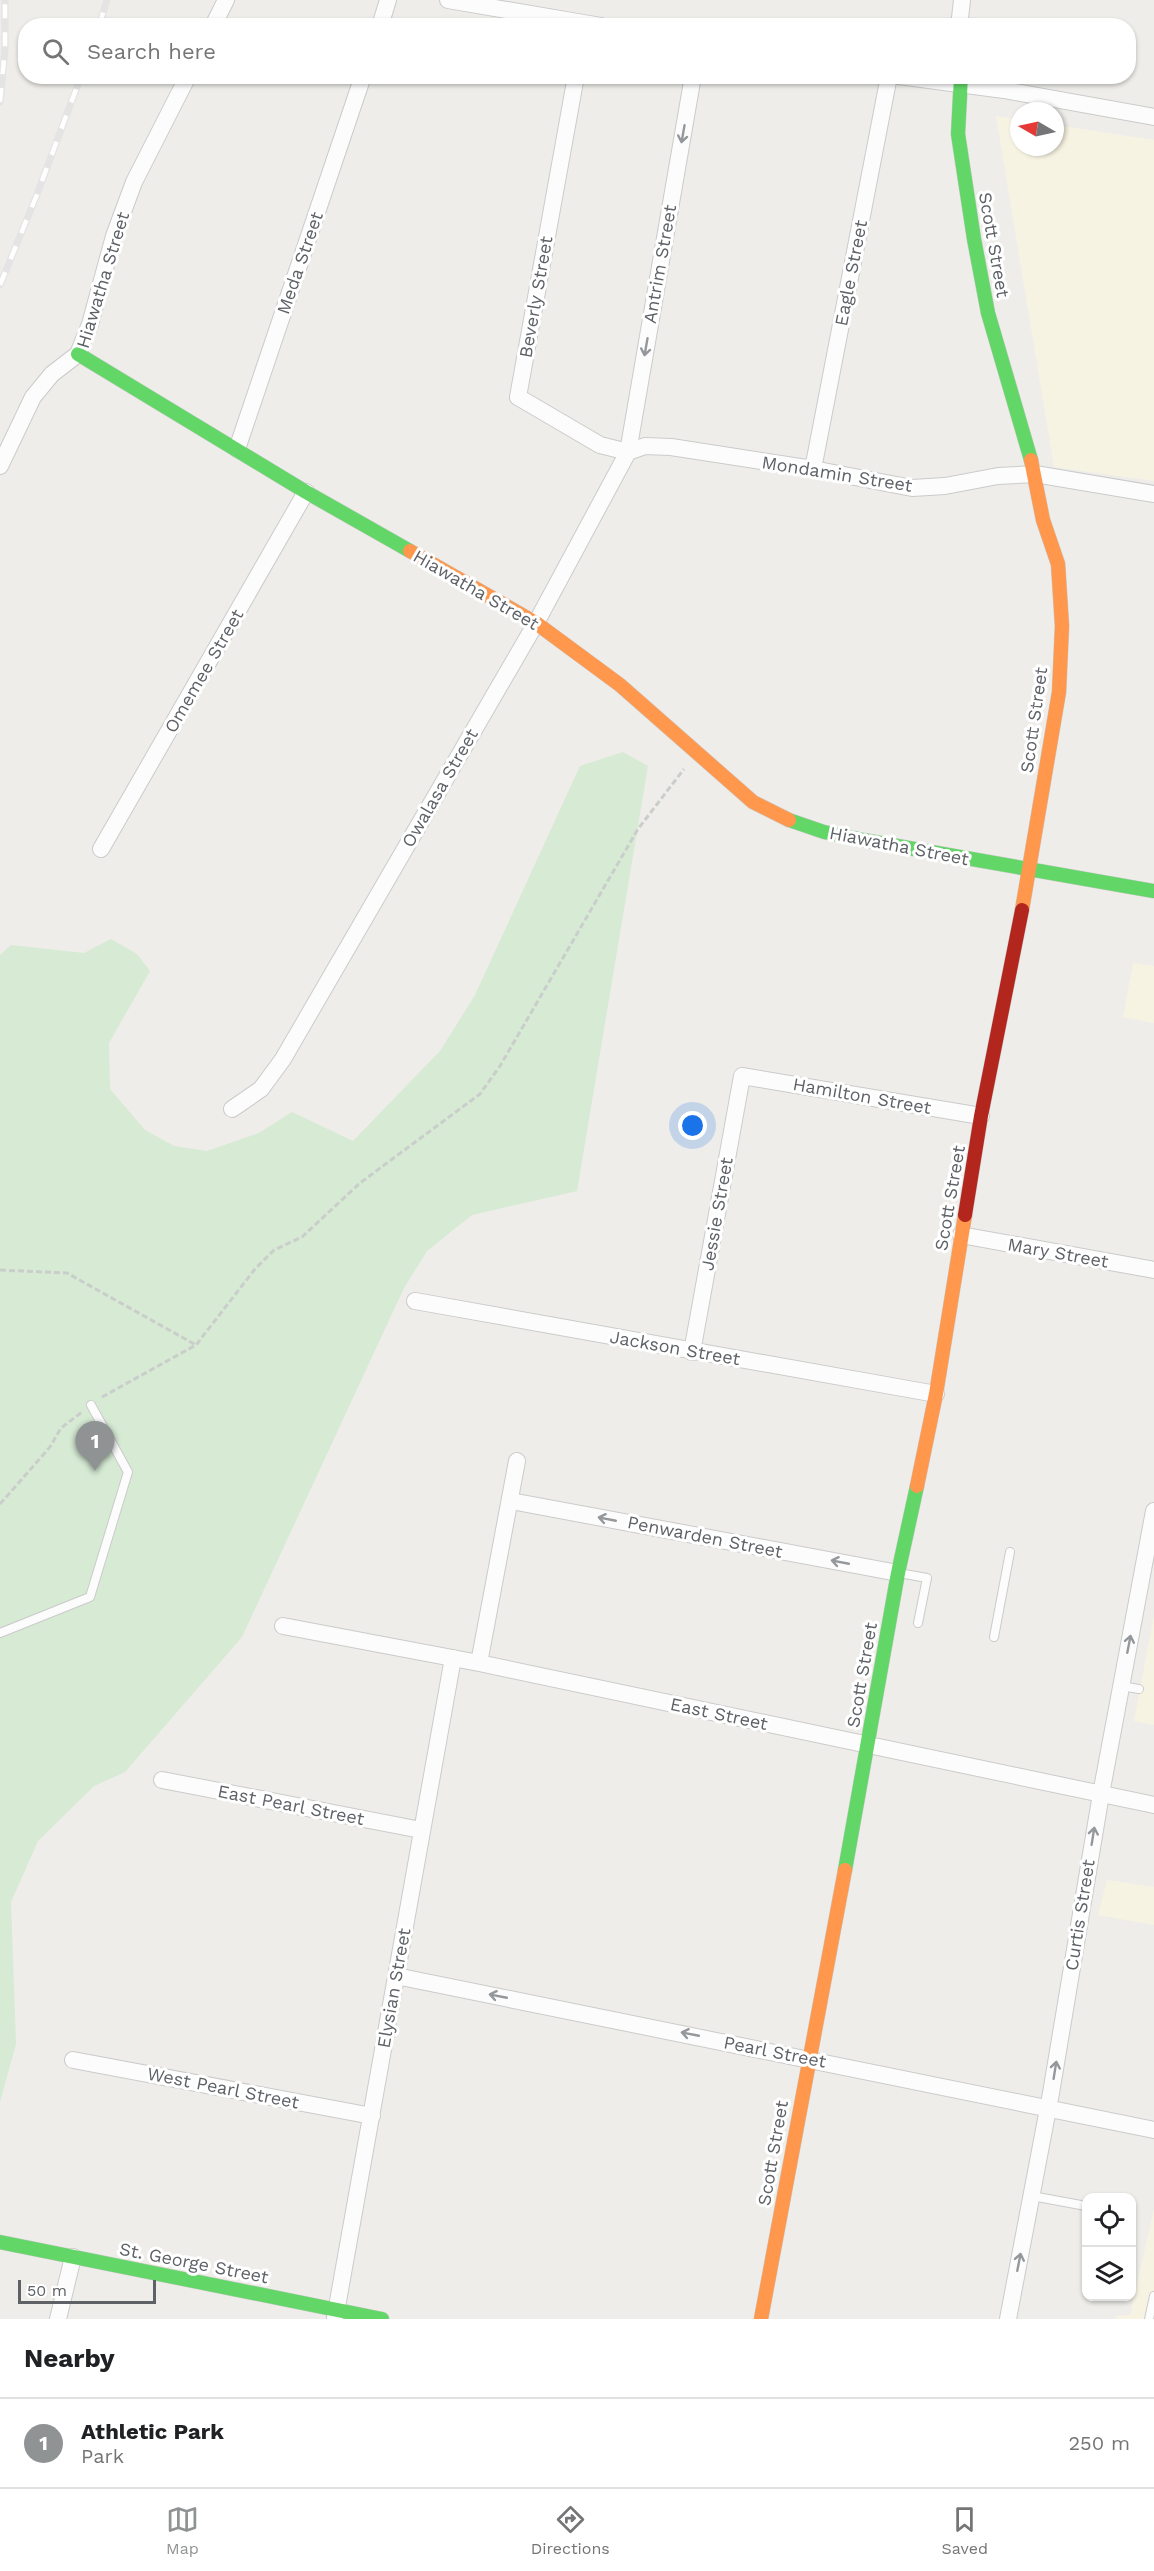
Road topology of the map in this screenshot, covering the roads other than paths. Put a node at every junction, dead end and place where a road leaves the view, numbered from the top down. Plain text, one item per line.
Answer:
1 (226, 0) edge
2 (388, 0) edge
3 (448, 0) edge
4 (962, 0) edge
5 (217, 18) edge
6 (382, 18) edge
7 (551, 18) edge
8 (961, 18) edge
9 (184, 84) edge
10 (360, 84) edge
11 (575, 84) edge
12 (692, 84) edge
13 (887, 84) edge
14 (961, 84) edge
15 (982, 84) edge
16 (1154, 117) edge
17 (78, 354) junction
18 (237, 449) junction
19 (628, 452) junction
20 (0, 466) edge
21 (813, 469) junction
22 (1035, 474) junction
23 (306, 492) junction
24 (1154, 494) edge
25 (536, 623) junction
26 (101, 849) dead end
27 (1030, 870) junction
28 (1154, 891) edge
29 (742, 1076) joint
30 (232, 1109) dead end
31 (981, 1116) junction
32 (961, 1235) junction
33 (1154, 1270) edge
34 (415, 1300) dead end
35 (692, 1352) junction
36 (936, 1394) junction
37 (91, 1405) road end
38 (517, 1461) dead end
39 (511, 1501) junction
40 (1154, 1511) edge
41 (1010, 1552) dead end
42 (898, 1573) junction
43 (918, 1623) dead end
44 (282, 1626) dead end
45 (0, 1633) edge
46 (994, 1637) dead end
47 (453, 1658) junction
48 (479, 1663) junction
49 (1121, 1686) junction
50 (1139, 1689) dead end
51 (868, 1746) junction
52 (162, 1780) dead end
53 (1101, 1794) junction
54 (1154, 1805) edge
55 (421, 1830) junction
56 (396, 1976) junction
57 (809, 2058) junction
58 (73, 2060) dead end
59 (1048, 2108) junction
60 (372, 2116) junction
61 (1154, 2130) edge
62 (1032, 2196) junction
63 (1082, 2205) edge
64 (0, 2242) edge
65 (73, 2257) junction
66 (1154, 2296) edge
67 (335, 2314) edge
68 (58, 2319) edge
69 (382, 2319) edge
70 (760, 2319) edge
71 (1008, 2319) edge
72 (1149, 2319) edge

1 - 5 street
2 - 6 street
3 - 7 street
4 - 8 street
9 - 17 street, Hiawatha Street
10 - 18 street, Meda Street
11 - 19 street, Beverly Street
12 -> 19 street, Antrim Street
13 - 21 street, Eagle Street
14 - 22 street, Scott Street
15 - 16 street
17 - 18 street, Hiawatha Street
17 - 20 street
18 - 23 street, Hiawatha Street
19 - 21 street, Mondamin Street
19 - 25 street, Owalasa Street
21 - 22 street, Mondamin Street
22 - 24 street, Mondamin Street
22 - 27 street, Scott Street
23 - 25 street, Hiawatha Street
23 - 26 street, Omemee Street
25 - 27 street, Hiawatha Street
25 - 30 street, Owalasa Street
27 - 28 street, Hiawatha Street
27 - 31 street, Scott Street
29 - 31 street, Hamilton Street
29 - 35 street, Jessie Street
31 - 32 street, Scott Street
32 - 33 street, Mary Street
32 - 36 street, Scott Street
34 - 35 street, Jackson Street
35 - 36 street, Jackson Street
36 - 42 street, Scott Street
37 - 45 lane
38 - 39 street
42 -> 39 street, Penwarden Street
39 - 48 street
49 -> 40 street, Curtis Street
41 - 46 lane
42 - 43 lane
42 - 51 street, Scott Street
44 - 47 street, East Street
47 - 48 street, East Street
47 - 55 street, Elysian Street
48 - 51 street, East Street
49 - 50 lane
49 - 53 street, Curtis Street
51 - 53 street, East Street
51 - 57 street, Scott Street
52 - 55 street, East Pearl Street
53 - 54 street, East Street
59 -> 53 street, Curtis Street
55 - 56 street, Elysian Street
57 -> 56 street, Pearl Street
56 - 60 street, Elysian Street
57 - 59 street, Pearl Street
57 - 70 street, Scott Street
58 - 60 street, West Pearl Street
59 - 61 street, Pearl Street
59 - 62 street, Curtis Street
60 - 67 street, Elysian Street
62 - 63 lane
71 -> 62 street, Curtis Street
64 - 65 street, St. George Street
65 - 67 street, St. George Street
65 - 68 street
66 - 72 lane
67 - 69 street, St. George Street

